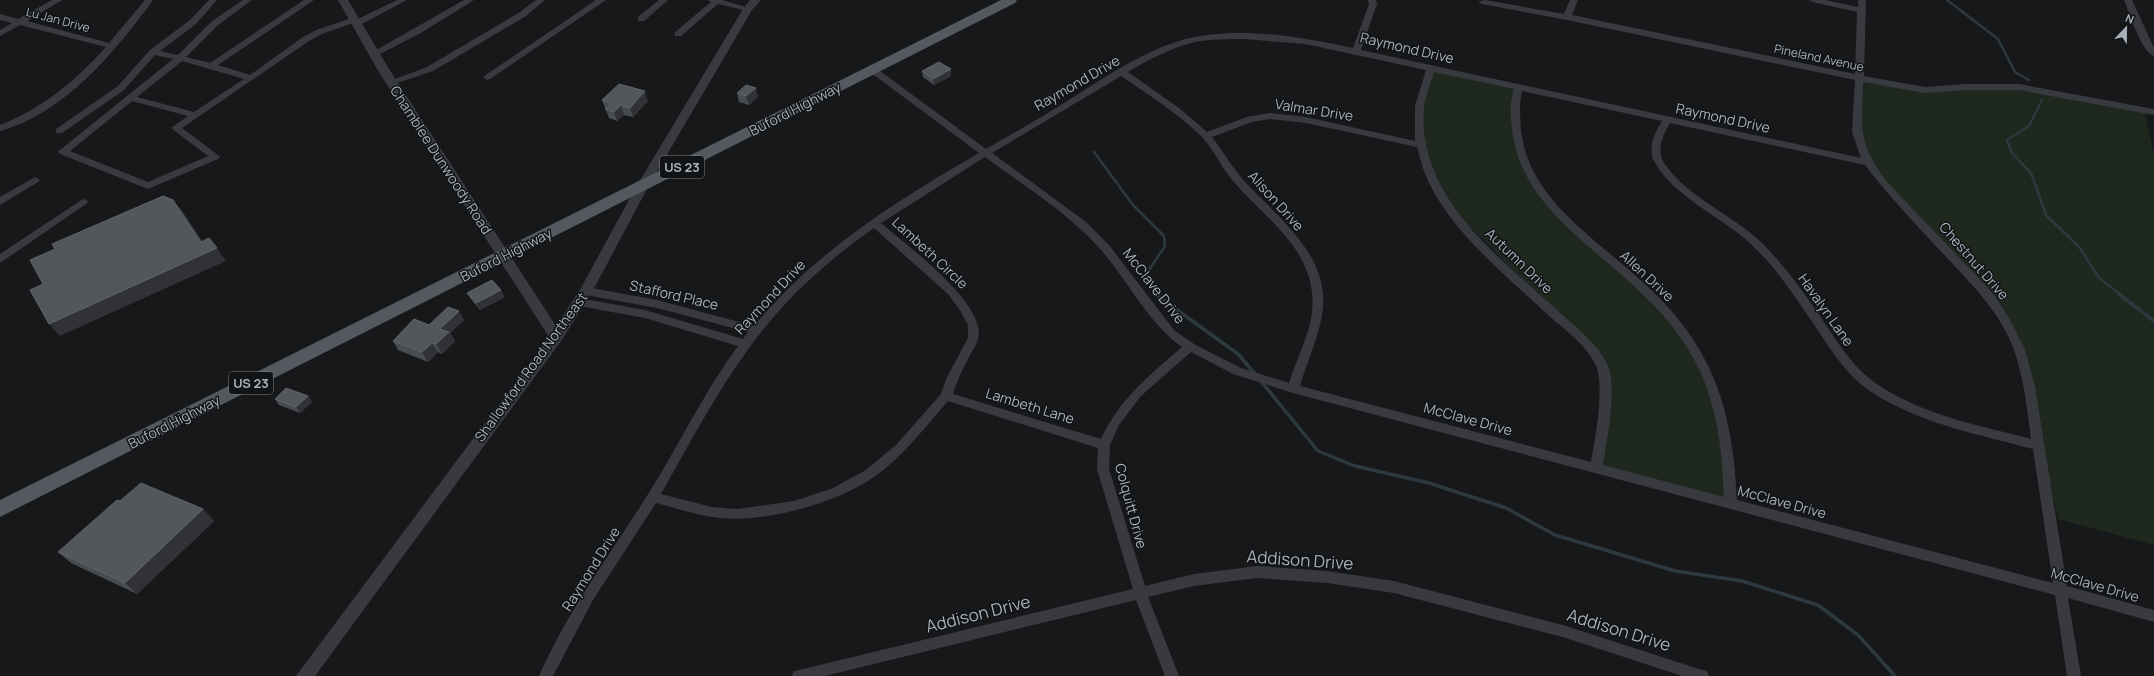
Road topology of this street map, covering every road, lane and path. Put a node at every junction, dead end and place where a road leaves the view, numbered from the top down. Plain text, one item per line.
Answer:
1 (58, 0) edge
2 (149, 0) edge
3 (213, 0) edge
4 (248, 0) edge
5 (310, 0) edge
6 (343, 0) edge
7 (403, 0) edge
8 (470, 0) edge
9 (602, 0) edge
10 (664, 0) edge
11 (756, 0) edge
12 (1012, 0) edge
13 (1372, 0) edge
14 (1574, 0) edge
15 (1813, 0) edge
16 (1862, 0) edge
17 (2128, 0) edge
18 (537, 1) edge
19 (715, 1) edge
20 (1482, 2) dead end
21 (748, 9) junction
22 (1861, 10) junction
23 (0, 17) edge
24 (1566, 17) junction
25 (641, 19) dead end
26 (19, 22) junction
27 (356, 22) junction
28 (0, 33) edge
29 (678, 34) dead end
30 (111, 46) junction
31 (1357, 50) junction
32 (153, 52) junction
33 (375, 53) junction
34 (2154, 54) edge
35 (180, 58) junction
36 (211, 66) junction
37 (1431, 69) junction
38 (873, 70) junction
39 (1123, 73) junction
40 (487, 77) dead end
41 (251, 78) junction
42 (1859, 78) junction
43 (391, 82) junction
44 (1519, 88) junction
45 (132, 98) junction
46 (2154, 112) edge
47 (196, 115) junction
48 (1667, 120) junction
49 (0, 128) edge
50 (59, 131) dead end
51 (1206, 136) junction
52 (1420, 145) junction
53 (986, 152) junction
54 (1868, 164) junction
55 (35, 180) dead end
56 (642, 187) junction
57 (0, 202) edge
58 (83, 202) dead end
59 (874, 222) junction
60 (503, 257) junction
61 (0, 259) edge
62 (582, 296) junction
63 (755, 330) junction
64 (556, 337) junction
65 (745, 344) junction
66 (1190, 347) junction
67 (1293, 389) junction
68 (946, 396) junction
69 (1104, 445) junction
70 (2038, 446) junction
71 (1596, 468) junction
72 (653, 497) junction
73 (1731, 504) junction
74 (0, 509) edge
75 (2061, 590) junction
76 (1140, 592) junction
77 (2154, 616) edge
78 (2073, 675) edge
79 (305, 676) edge
80 (546, 676) edge
81 (799, 676) edge
82 (1172, 676) edge
83 (1702, 676) edge

1 - 26 street
2 - 30 street
3 - 32 street
4 - 35 street
5 - 36 street
6 - 27 street, Chamblee Dunwoody Road
7 - 27 street
8 - 33 street
9 - 40 street
10 - 25 street
11 - 21 street, Shallowford Road Northeast
12 - 38 main road, Buford Highway / US 23
13 - 31 street
14 - 24 street
15 - 22 street
16 - 22 street, Chestnut Drive
17 - 34 street
18 - 43 street
19 - 21 street
19 - 29 street
20 - 24 street, Pineland Avenue
21 - 56 street, Shallowford Road Northeast
22 - 42 street, Chestnut Drive
23 - 26 street, Lu Jan Drive
24 - 42 street, Pineland Avenue
26 - 28 street
26 - 30 street, Lu Jan Drive
27 - 33 street, Chamblee Dunwoody Road
27 - 41 street
30 - 49 street
31 - 37 street, Raymond Drive
31 - 39 street, Raymond Drive
32 - 35 street
32 - 50 street
33 - 43 street, Chamblee Dunwoody Road
35 - 36 street
35 - 45 street
36 - 41 street
37 - 44 street, Raymond Drive
37 - 52 street, Autumn Drive
38 - 53 street, McClave Drive
38 - 56 main road, Buford Highway / US 23
39 - 51 street, Alison Drive
39 - 53 street, Raymond Drive
41 - 47 street
42 - 46 street, Pineland Avenue
42 - 54 street, Chestnut Drive
43 - 60 street, Chamblee Dunwoody Road
44 - 48 street, Raymond Drive
44 - 73 street, Allen Drive
45 - 47 street
45 - 47 street
48 - 54 street, Raymond Drive
48 - 70 street, Havalyn Lane
51 - 52 street, Valmar Drive
51 - 67 street, Alison Drive
52 - 71 street, Autumn Drive
53 - 59 street, Raymond Drive
53 - 66 street, McClave Drive
54 - 70 street, Chestnut Drive
55 - 57 street
56 - 60 main road, Buford Highway / US 23
56 - 62 street, Shallowford Road Northeast
58 - 61 street
59 - 63 street, Raymond Drive
59 - 68 street, Lambeth Circle
60 - 64 street, Chamblee Dunwoody Road
60 - 74 main road, Buford Highway / US 23
62 - 63 street, Stafford Place
62 - 64 street, Shallowford Road Northeast
62 - 65 street, Stafford Place
63 - 65 street, Raymond Drive
64 - 79 street, Shallowford Road Northeast
65 - 72 street, Raymond Drive
66 - 67 street, McClave Drive
66 - 69 street, Colquitt Drive
67 - 71 street, McClave Drive
68 - 69 street, Lambeth Lane
68 - 72 street, Lambeth Circle
69 - 76 street, Colquitt Drive
70 - 75 street, Chestnut Drive
71 - 73 street, McClave Drive
72 - 80 street, Raymond Drive
73 - 75 street, McClave Drive
75 - 77 street, McClave Drive
75 - 78 street, Chestnut Drive
76 - 81 street, Addison Drive
76 - 82 street, Colquitt Drive
76 - 83 street, Addison Drive

